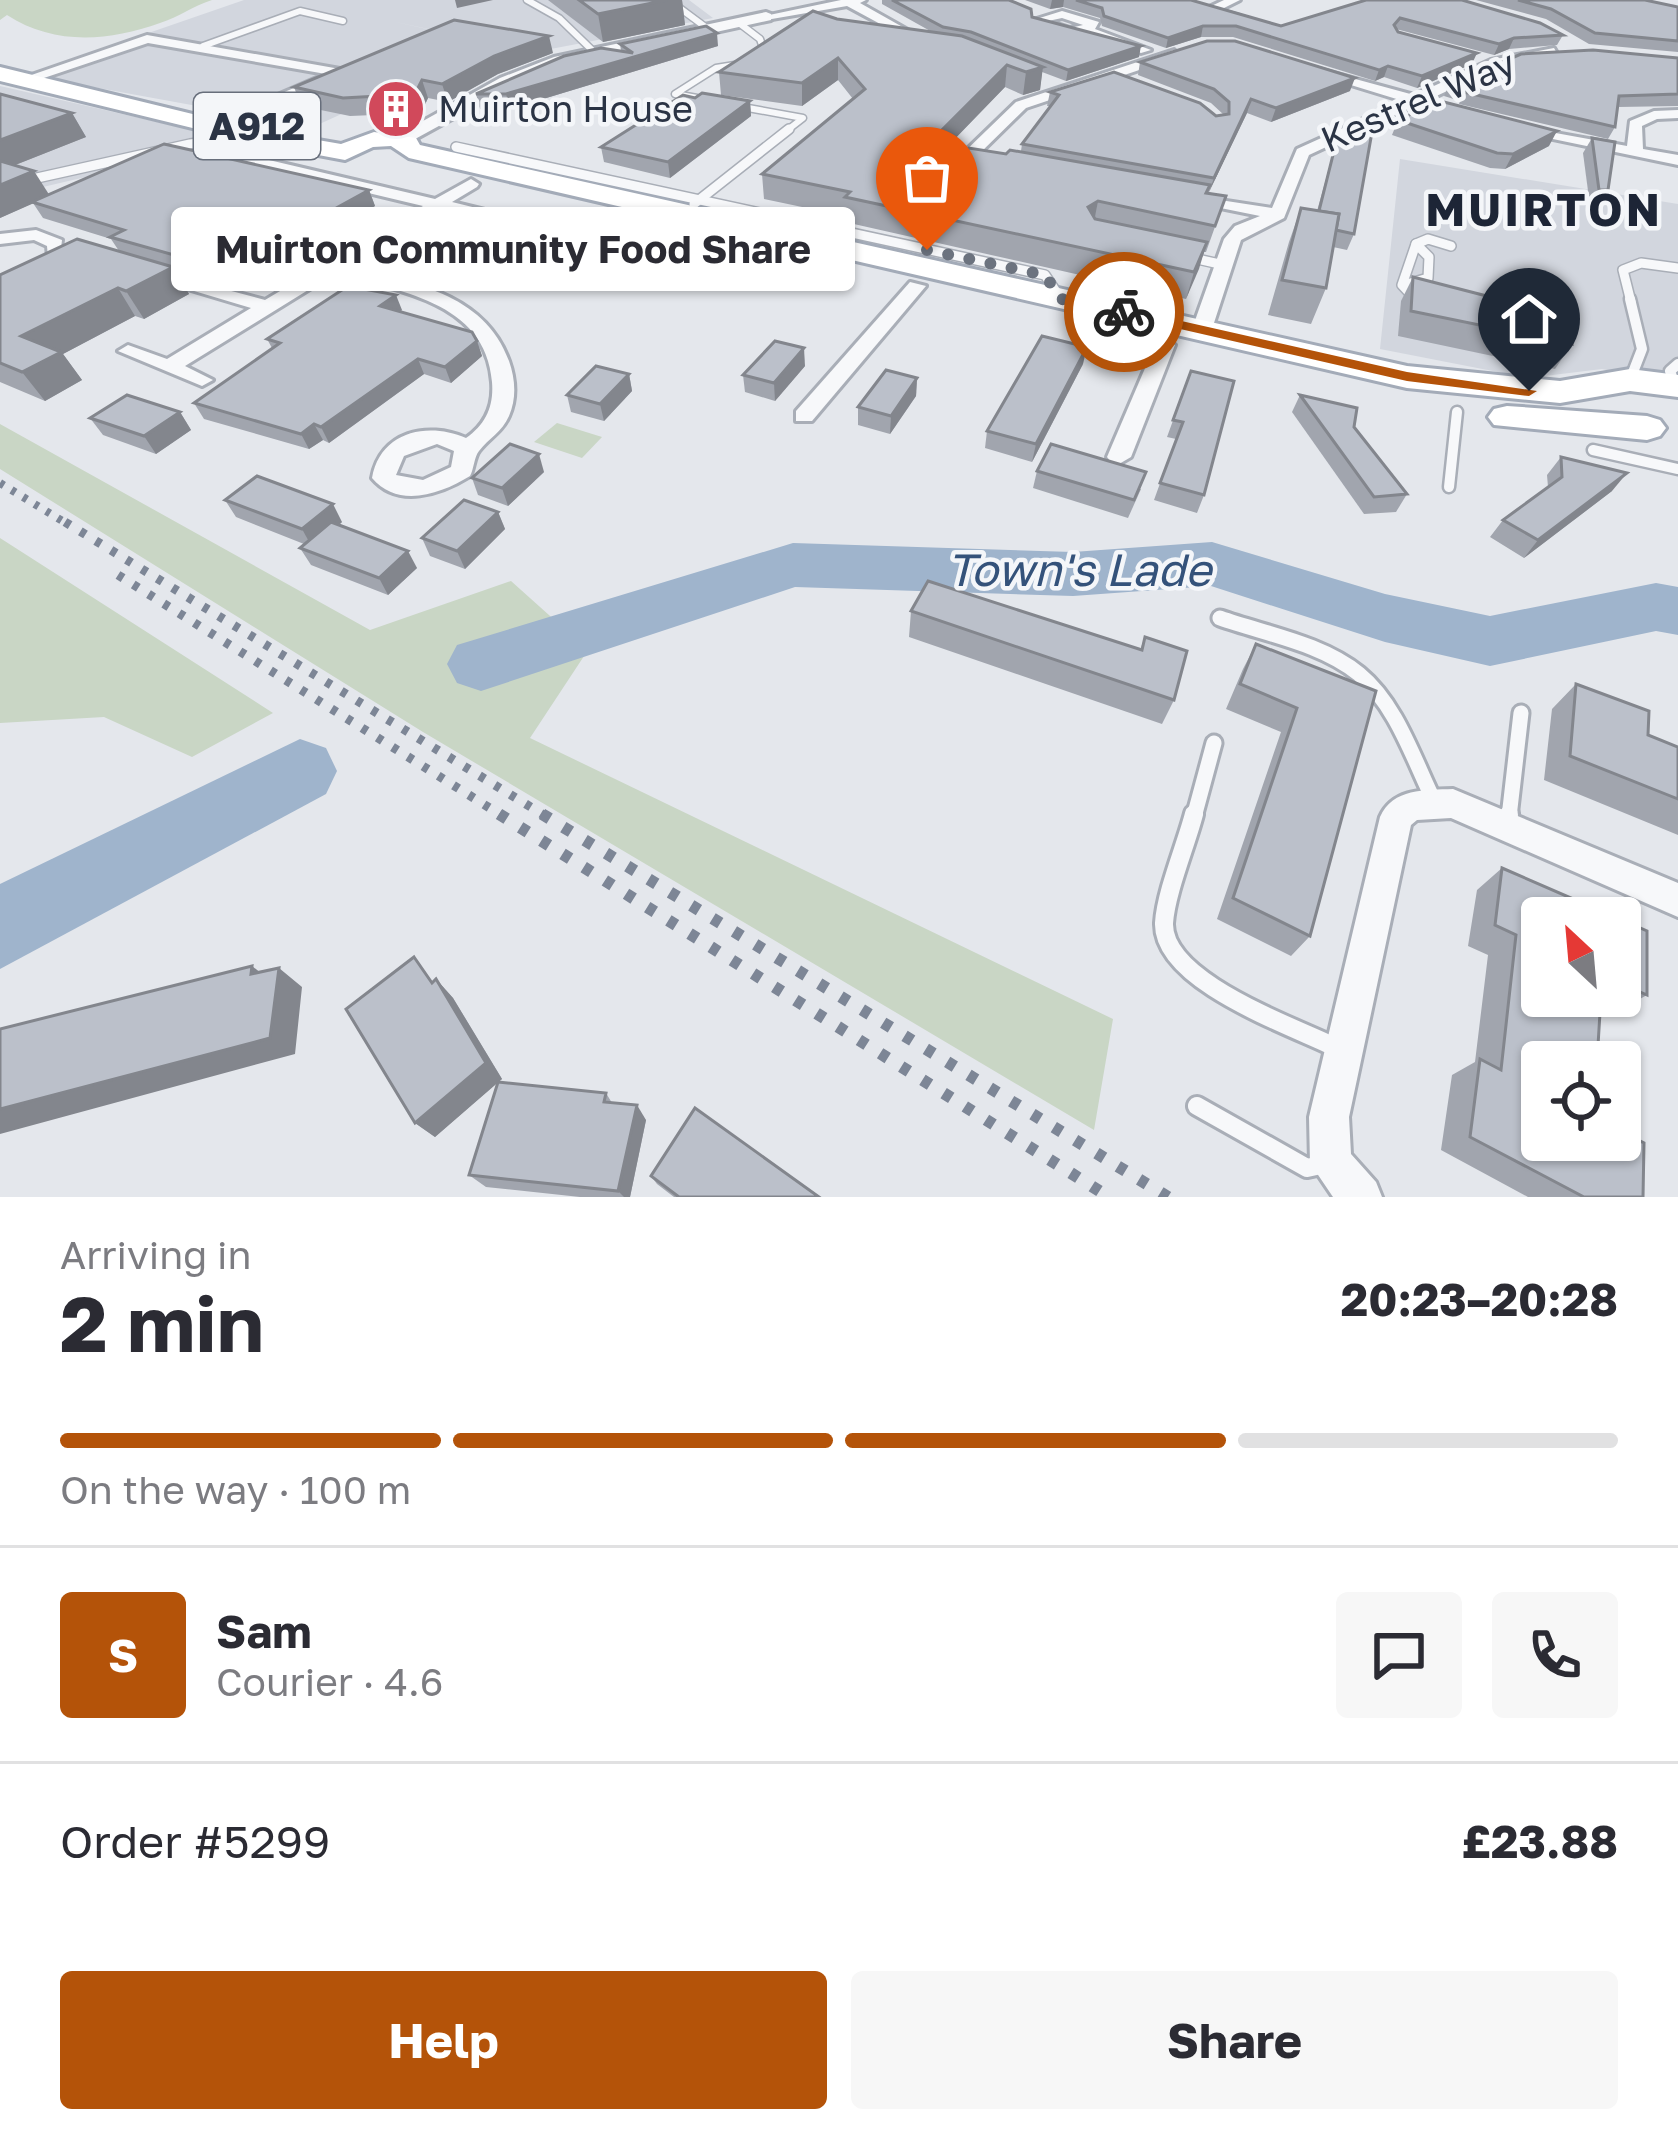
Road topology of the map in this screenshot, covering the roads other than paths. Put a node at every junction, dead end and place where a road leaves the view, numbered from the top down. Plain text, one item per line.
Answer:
1 (527, 0) edge
2 (669, 0) edge
3 (1234, 0) edge
4 (855, 1) edge
5 (1193, 5) edge
6 (1209, 10) junction
7 (1033, 11) edge
8 (742, 15) junction
9 (766, 16) joint
10 (343, 21) dead end
11 (1252, 23) edge
12 (708, 29) junction
13 (879, 37) edge
14 (916, 41) junction
15 (203, 46) junction
16 (948, 47) edge
17 (1184, 51) edge
18 (1566, 51) edge
19 (594, 52) junction
20 (1166, 57) junction
21 (1476, 57) edge
22 (1496, 63) junction
23 (1305, 67) edge
24 (1111, 75) junction
25 (11, 79) edge
26 (1045, 82) edge
27 (1129, 82) edge
28 (1064, 90) junction
29 (709, 100) edge
30 (1414, 100) junction
31 (733, 105) edge
32 (1675, 107) edge
33 (152, 109) junction
34 (230, 122) junction
35 (254, 136) junction
36 (456, 147) dead end
37 (381, 149) junction
38 (1635, 154) junction
39 (231, 156) edge
40 (1678, 160) edge
41 (1010, 166) edge
42 (28, 180) edge
43 (471, 184) junction
44 (1166, 194) edge
45 (436, 204) junction
46 (1278, 214) junction
47 (693, 215) junction
48 (0, 238) edge
49 (1416, 244) junction
50 (1451, 246) dead end
51 (81, 252) edge
52 (653, 254) junction
53 (1179, 255) edge
54 (122, 264) edge
55 (1224, 265) junction
56 (331, 268) junction
57 (1678, 268) edge
58 (722, 270) dead end
59 (924, 277) junction
60 (1402, 285) junction
61 (1061, 299) junction
62 (1425, 304) edge
63 (267, 307) junction
64 (1202, 329) junction
65 (1165, 345) junction
66 (128, 351) dead end
67 (168, 367) junction
68 (1677, 379) edge
69 (202, 380) dead end
70 (1623, 382) junction
71 (1456, 412) junction
72 (804, 416) dead end
73 (1663, 433) edge
74 (466, 449) dead end
75 (1593, 450) dead end
76 (1119, 457) dead end
77 (1678, 469) edge
78 (1449, 487) dead end
79 (1220, 618) dead end
80 (1521, 713) dead end
81 (1214, 742) dead end
82 (1435, 802) junction
83 (1508, 826) junction
84 (1678, 900) edge
85 (1343, 1052) junction
86 (1197, 1106) dead end
87 (1331, 1163) junction
88 (1361, 1197) edge

1 - 19 lane
2 - 12 lane
3 - 6 street
4 - 9 street
4 - 14 street
5 - 6 street
6 - 11 street
7 - 20 street
8 - 9 street
8 - 12 street
8 - 29 lane
10 - 15 lane
12 - 19 street
13 - 14 street
14 - 16 street
15 - 25 street
15 - 34 street
17 - 20 street
18 - 22 street, Kestrel Way
19 - 37 street
20 - 24 street
21 - 22 lane
22 - 30 street, Kestrel Way
23 - 30 street
24 - 27 street
24 - 28 street
25 - 33 main road, A912
26 - 28 street
28 - 41 street
30 - 38 street
30 - 46 street, Kestrel Way
31 - 47 lane
32 - 38 street
33 - 34 main road, A912
33 - 35 main road, A912
34 - 37 main road, A912
35 - 37 main road, A912
35 - 42 lane
36 - 47 lane
37 - 43 main road, A912
37 - 47 main road, A912
38 - 40 street
39 - 45 street
43 - 45 street
43 - 47 main road, A912
44 - 46 street
45 - 52 street
45 - 56 street
46 - 55 street
47 - 52 street
47 - 59 main road, A912
47 - 61 lane
48 - 51 street
49 - 50 lane
49 - 60 lane
49 - 60 lane
52 - 58 street
53 - 55 lane
54 - 63 street
55 - 64 street
56 - 63 street
56 - 74 street
57 - 70 lane
59 - 61 main road, A912
59 - 65 main road, A912
59 - 72 street
60 - 62 lane
61 - 64 main road, A912
63 - 67 street
64 - 70 main road, A912
65 - 71 main road, A912
65 - 76 street
66 - 67 street
67 - 69 street
68 - 70 main road, A912
70 - 73 main road, A912
71 - 73 main road, A912
71 - 78 lane
75 - 77 lane
79 - 82 lane
80 - 83 lane
81 - 85 lane
82 - 83 street
82 - 85 street
83 - 84 street
85 - 87 street
86 - 87 lane
87 - 88 street

